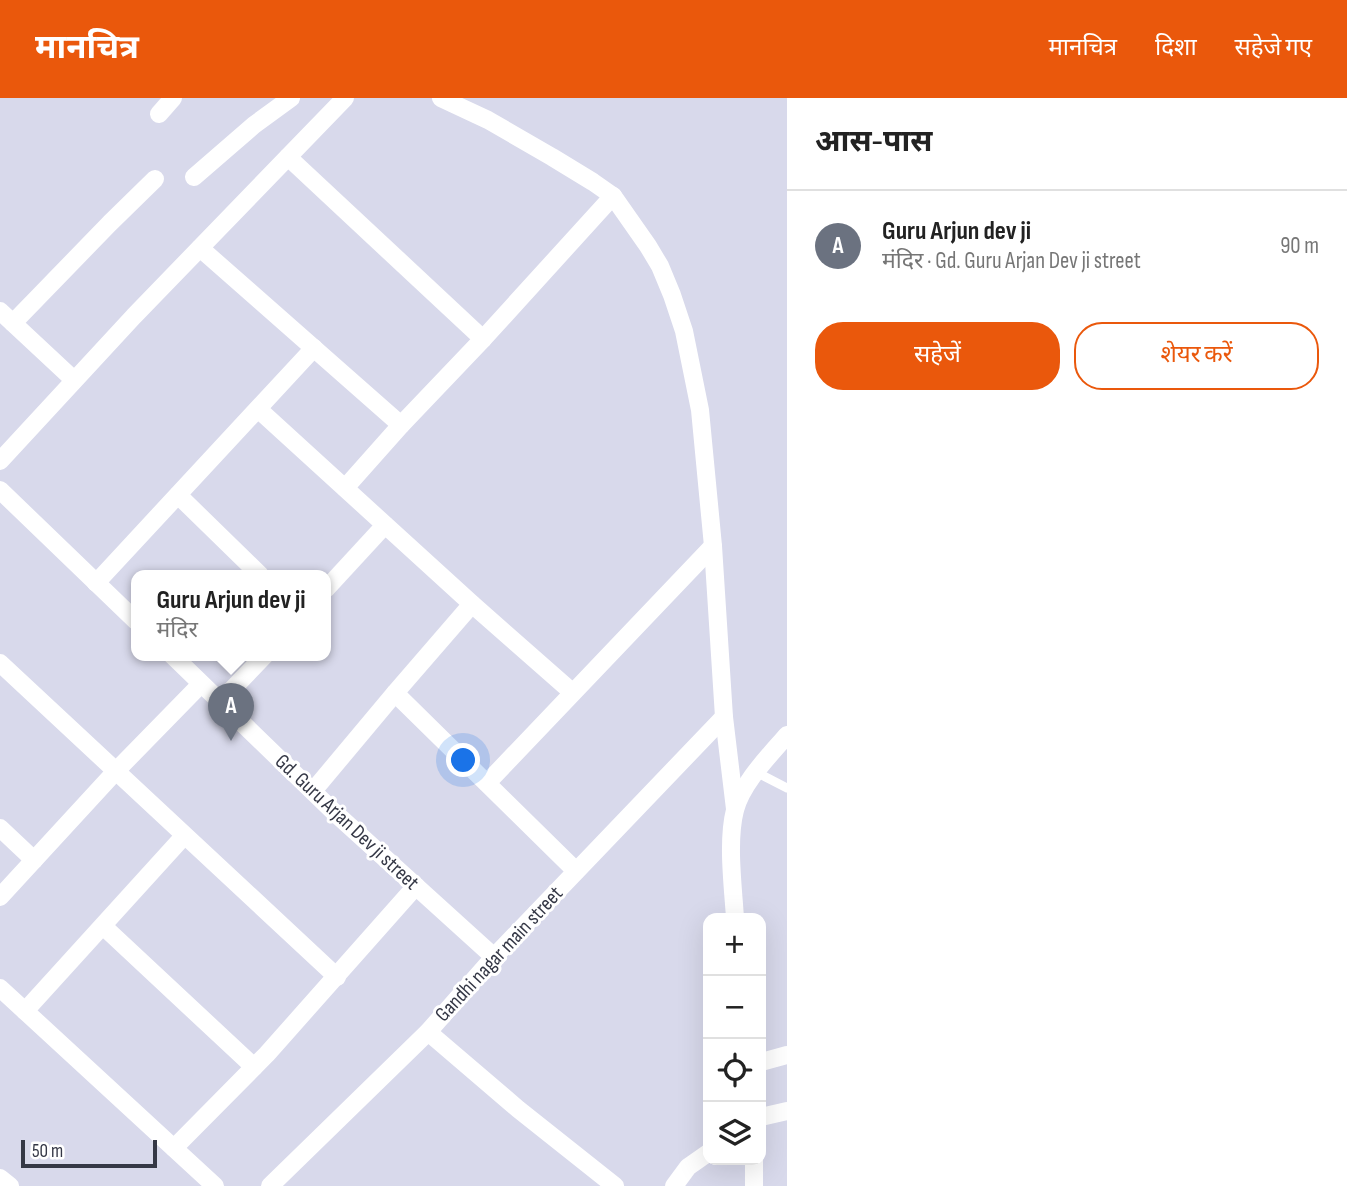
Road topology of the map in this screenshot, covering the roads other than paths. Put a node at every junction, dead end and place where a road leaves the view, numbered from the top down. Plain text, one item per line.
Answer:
1 (173, 98) edge
2 (291, 98) edge
3 (345, 98) edge
4 (441, 98) edge
5 (159, 114) dead end
6 (288, 157) junction
7 (194, 177) dead end
8 (155, 179) dead end
9 (612, 196) junction
10 (200, 248) junction
11 (7, 317) edge
12 (483, 339) junction
13 (314, 348) junction
14 (75, 380) junction
15 (258, 409) junction
16 (401, 425) junction
17 (0, 461) edge
18 (345, 488) junction
19 (0, 490) edge
20 (178, 495) junction
21 (385, 525) junction
22 (713, 546) junction
23 (255, 570) edge
24 (96, 583) junction
25 (331, 584) edge
26 (471, 604) junction
27 (131, 616) edge
28 (178, 661) edge
29 (259, 661) edge
30 (0, 663) edge
31 (201, 684) junction
32 (572, 692) junction
33 (395, 693) junction
34 (220, 702) junction
35 (724, 717) junction
36 (787, 735) edge
37 (115, 772) junction
38 (756, 772) junction
39 (487, 783) junction
40 (787, 788) edge
41 (313, 792) junction
42 (735, 809) junction
43 (0, 828) edge
44 (184, 836) junction
45 (34, 860) junction
46 (576, 871) junction
47 (416, 887) junction
48 (0, 897) edge
49 (735, 913) edge
50 (103, 926) junction
51 (494, 957) junction
52 (337, 977) junction
53 (0, 988) edge
54 (25, 1011) junction
55 (428, 1032) junction
56 (787, 1055) edge
57 (766, 1061) edge
58 (254, 1067) junction
59 (787, 1111) edge
60 (766, 1116) edge
61 (174, 1148) junction
62 (703, 1156) edge
63 (754, 1165) edge
64 (0, 1178) edge
65 (274, 1185) edge
66 (10, 1186) edge
67 (215, 1186) edge
68 (615, 1186) edge
69 (674, 1186) edge
70 (754, 1186) edge

1 - 5 street
2 - 7 street
3 - 6 street
4 - 9 street
6 - 10 street
6 - 12 street
8 - 11 street
9 - 12 street
9 - 22 street
10 - 13 street
10 - 14 street
11 - 14 street
12 - 16 street
13 - 15 street
13 - 16 street
14 - 17 street
15 - 18 street
15 - 20 street
16 - 18 street
18 - 21 street
19 - 24 street
20 - 23 street
20 - 24 street
21 - 25 street
21 - 26 street
22 - 32 street
22 - 35 street
24 - 27 street
26 - 32 street
26 - 33 street
28 - 31 street, Gd. Guru Arjan Dev ji street
29 - 34 street
30 - 37 street
31 - 34 street, Gd. Guru Arjan Dev ji street
31 - 37 street
32 - 39 street
33 - 39 street
33 - 41 street
34 - 41 street, Gd. Guru Arjan Dev ji street
35 - 42 street
35 - 46 street, Gandhi nagar main street
36 - 38 street
37 - 44 street
37 - 45 street
38 - 40 lane
38 - 42 street
39 - 46 street
41 - 47 street, Gd. Guru Arjan Dev ji street
42 - 49 street
43 - 45 street
44 - 50 street
44 - 52 street
45 - 48 street
46 - 51 street, Gandhi nagar main street
47 - 51 street, Gd. Guru Arjan Dev ji street
47 - 52 street
50 - 54 street
50 - 58 street
51 - 55 street, Gandhi nagar main street
52 - 58 street
53 - 54 street
54 - 61 street
55 - 65 street, Gandhi nagar main street
55 - 68 street
56 - 57 street
58 - 61 street
59 - 60 street
61 - 67 street
62 - 69 street
63 - 70 street
64 - 66 street

